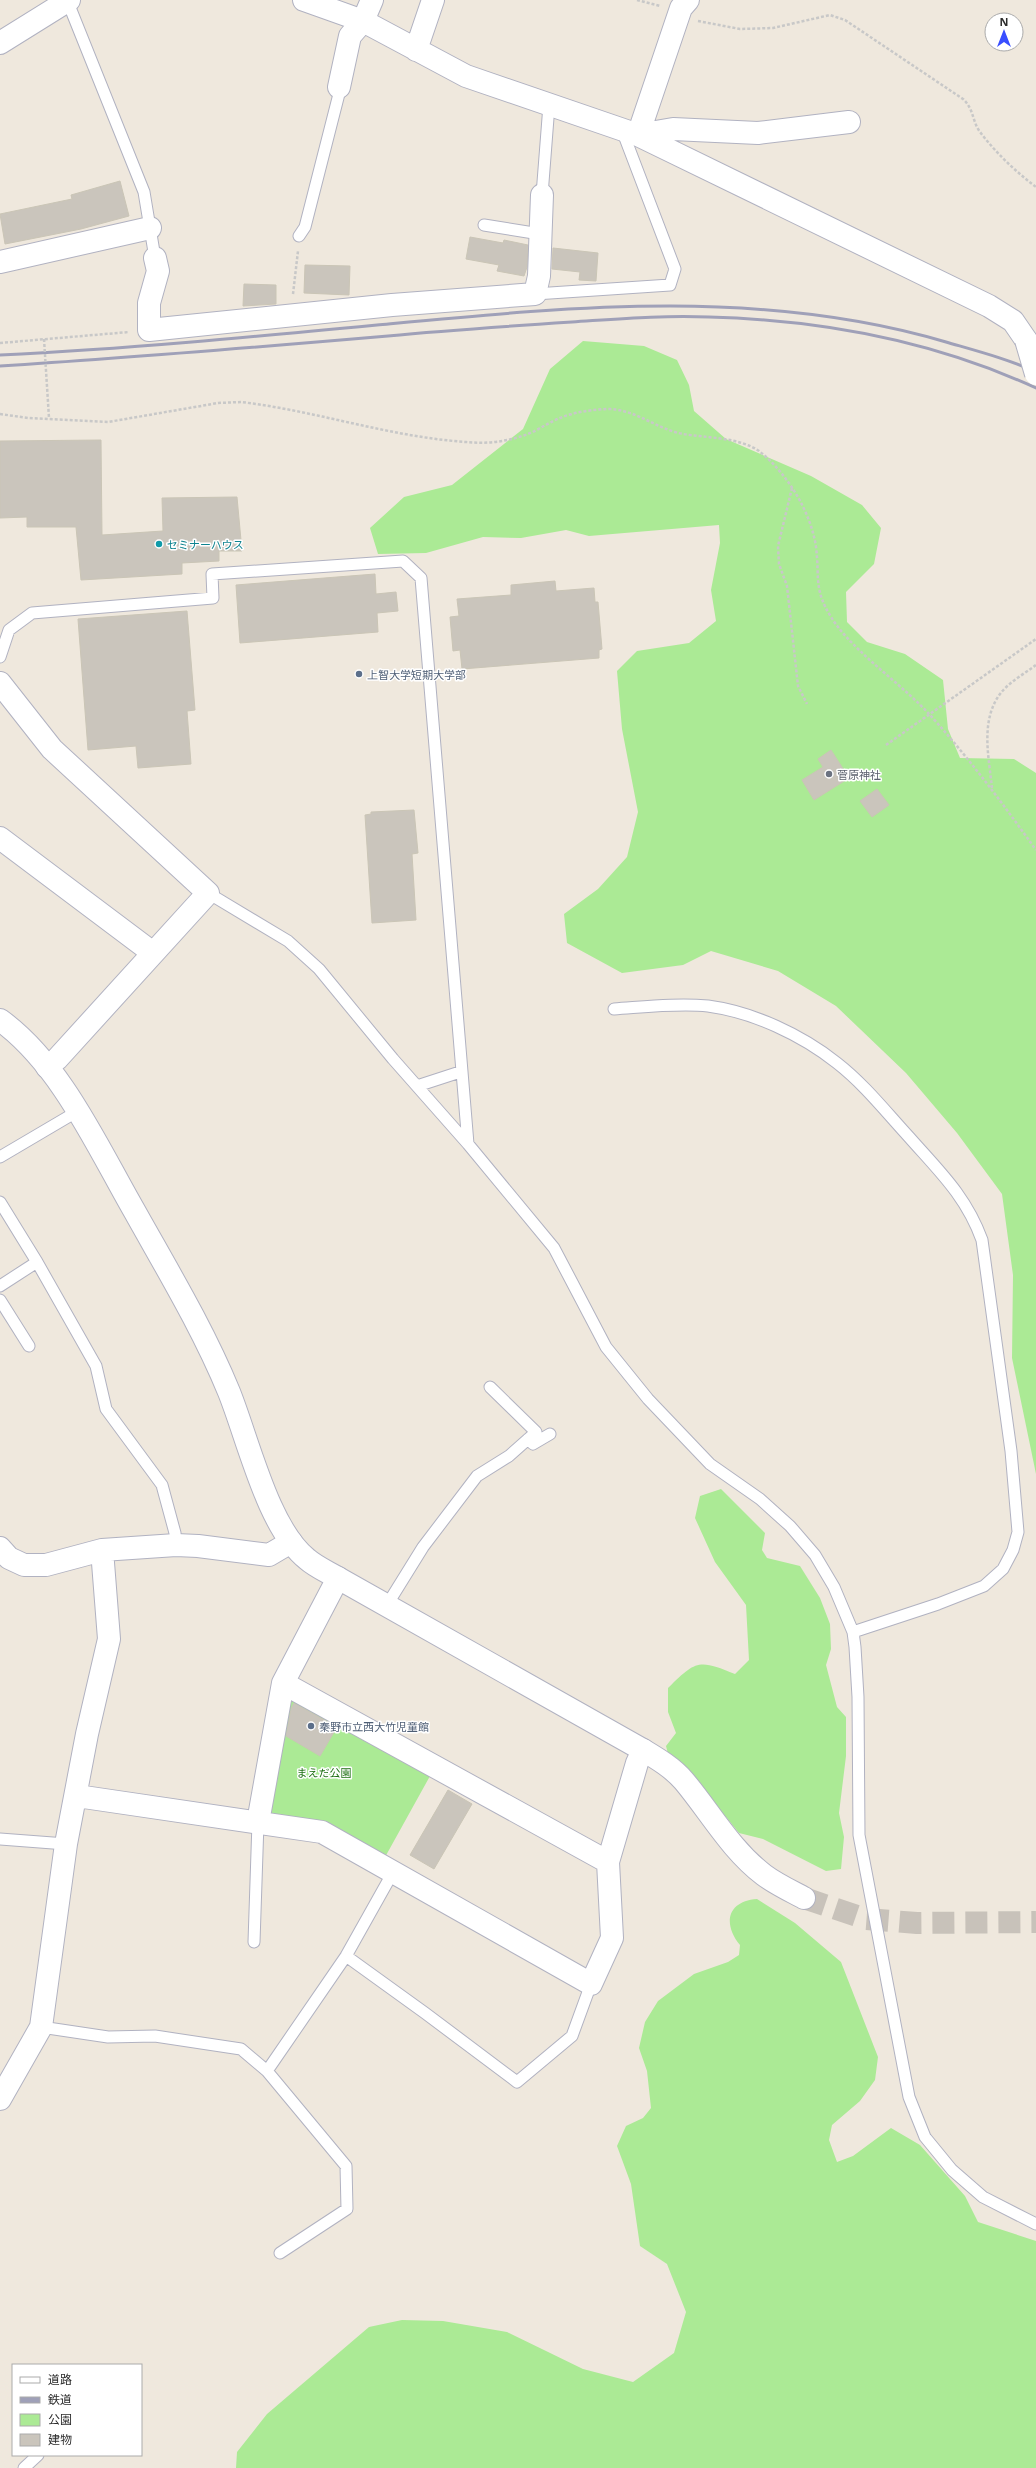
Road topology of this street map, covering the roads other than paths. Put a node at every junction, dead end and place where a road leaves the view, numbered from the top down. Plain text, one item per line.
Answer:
1 (68, 0) edge
2 (304, 0) edge
3 (372, 0) edge
4 (433, 0) edge
5 (683, 8) edge
6 (363, 21) junction
7 (0, 43) edge
8 (416, 50) junction
9 (339, 87) joint
10 (549, 105) junction
11 (849, 122) dead end
12 (630, 132) junction
13 (542, 195) joint
14 (484, 225) dead end
15 (150, 228) junction
16 (540, 234) junction
17 (300, 236) road end
18 (155, 258) joint
19 (0, 262) edge
20 (535, 294) junction
21 (1036, 374) edge
22 (0, 657) edge
23 (0, 683) edge
24 (0, 838) edge
25 (208, 893) junction
26 (153, 953) junction
27 (614, 1009) dead end
28 (0, 1020) edge
29 (47, 1067) junction
30 (460, 1072) junction
31 (417, 1086) junction
32 (78, 1111) junction
33 (468, 1144) junction
34 (0, 1157) edge
35 (0, 1202) edge
36 (37, 1262) junction
37 (0, 1286) edge
38 (0, 1300) edge
39 (29, 1346) dead end
40 (490, 1388) dead end
41 (550, 1434) dead end
42 (528, 1439) junction
43 (291, 1542) junction
44 (176, 1545) junction
45 (0, 1548) edge
46 (102, 1550) junction
47 (338, 1578) junction
48 (387, 1605) junction
49 (853, 1632) junction
50 (283, 1683) junction
51 (643, 1750) junction
52 (77, 1796) junction
53 (258, 1822) junction
54 (0, 1839) edge
55 (66, 1844) junction
56 (608, 1862) junction
57 (392, 1874) junction
58 (804, 1898) tunnel mouth
59 (254, 1942) dead end
60 (346, 1956) junction
61 (591, 1984) junction
62 (41, 2027) junction
63 (267, 2071) junction
64 (0, 2099) edge
65 (1036, 2224) edge
66 (280, 2252) dead end
67 (37, 2456) edge
68 (24, 2468) edge

1 - 7 street
1 - 15 lane
2 - 6 street
3 - 6 street
4 - 8 street
5 - 12 street
6 - 8 street
6 - 9 street
8 - 10 street
9 - 17 lane
10 - 12 street
10 - 13 lane
11 - 12 street
12 - 20 lane
12 - 21 street, bridge
13 - 16 street
14 - 16 lane
15 - 18 lane
15 - 19 street
16 - 20 street
18 - 20 street
22 - 30 lane
23 - 25 street
24 - 26 street
25 - 26 street
25 - 31 lane
26 - 29 street
27 - 49 lane
28 - 29 street
29 - 32 street
30 - 31 lane
30 - 33 lane
31 - 33 lane
32 - 34 lane
32 - 43 street
33 - 49 lane
35 - 36 lane
36 - 37 lane
36 - 44 lane
38 - 39 lane
40 - 42 lane
41 - 42 lane
42 - 48 lane
43 - 44 street
43 - 47 street
44 - 46 street
45 - 46 street
46 - 52 street
47 - 48 street
47 - 50 street
48 - 51 street
49 - 65 lane
50 - 53 street
50 - 56 street
51 - 56 street
51 - 58 street
52 - 53 street
52 - 55 street
53 - 57 street
53 - 59 lane
54 - 55 lane
55 - 62 street
56 - 61 street
57 - 60 lane
57 - 61 street
60 - 61 lane
60 - 63 lane
62 - 63 lane
62 - 64 street
63 - 66 lane
67 - 68 lane

